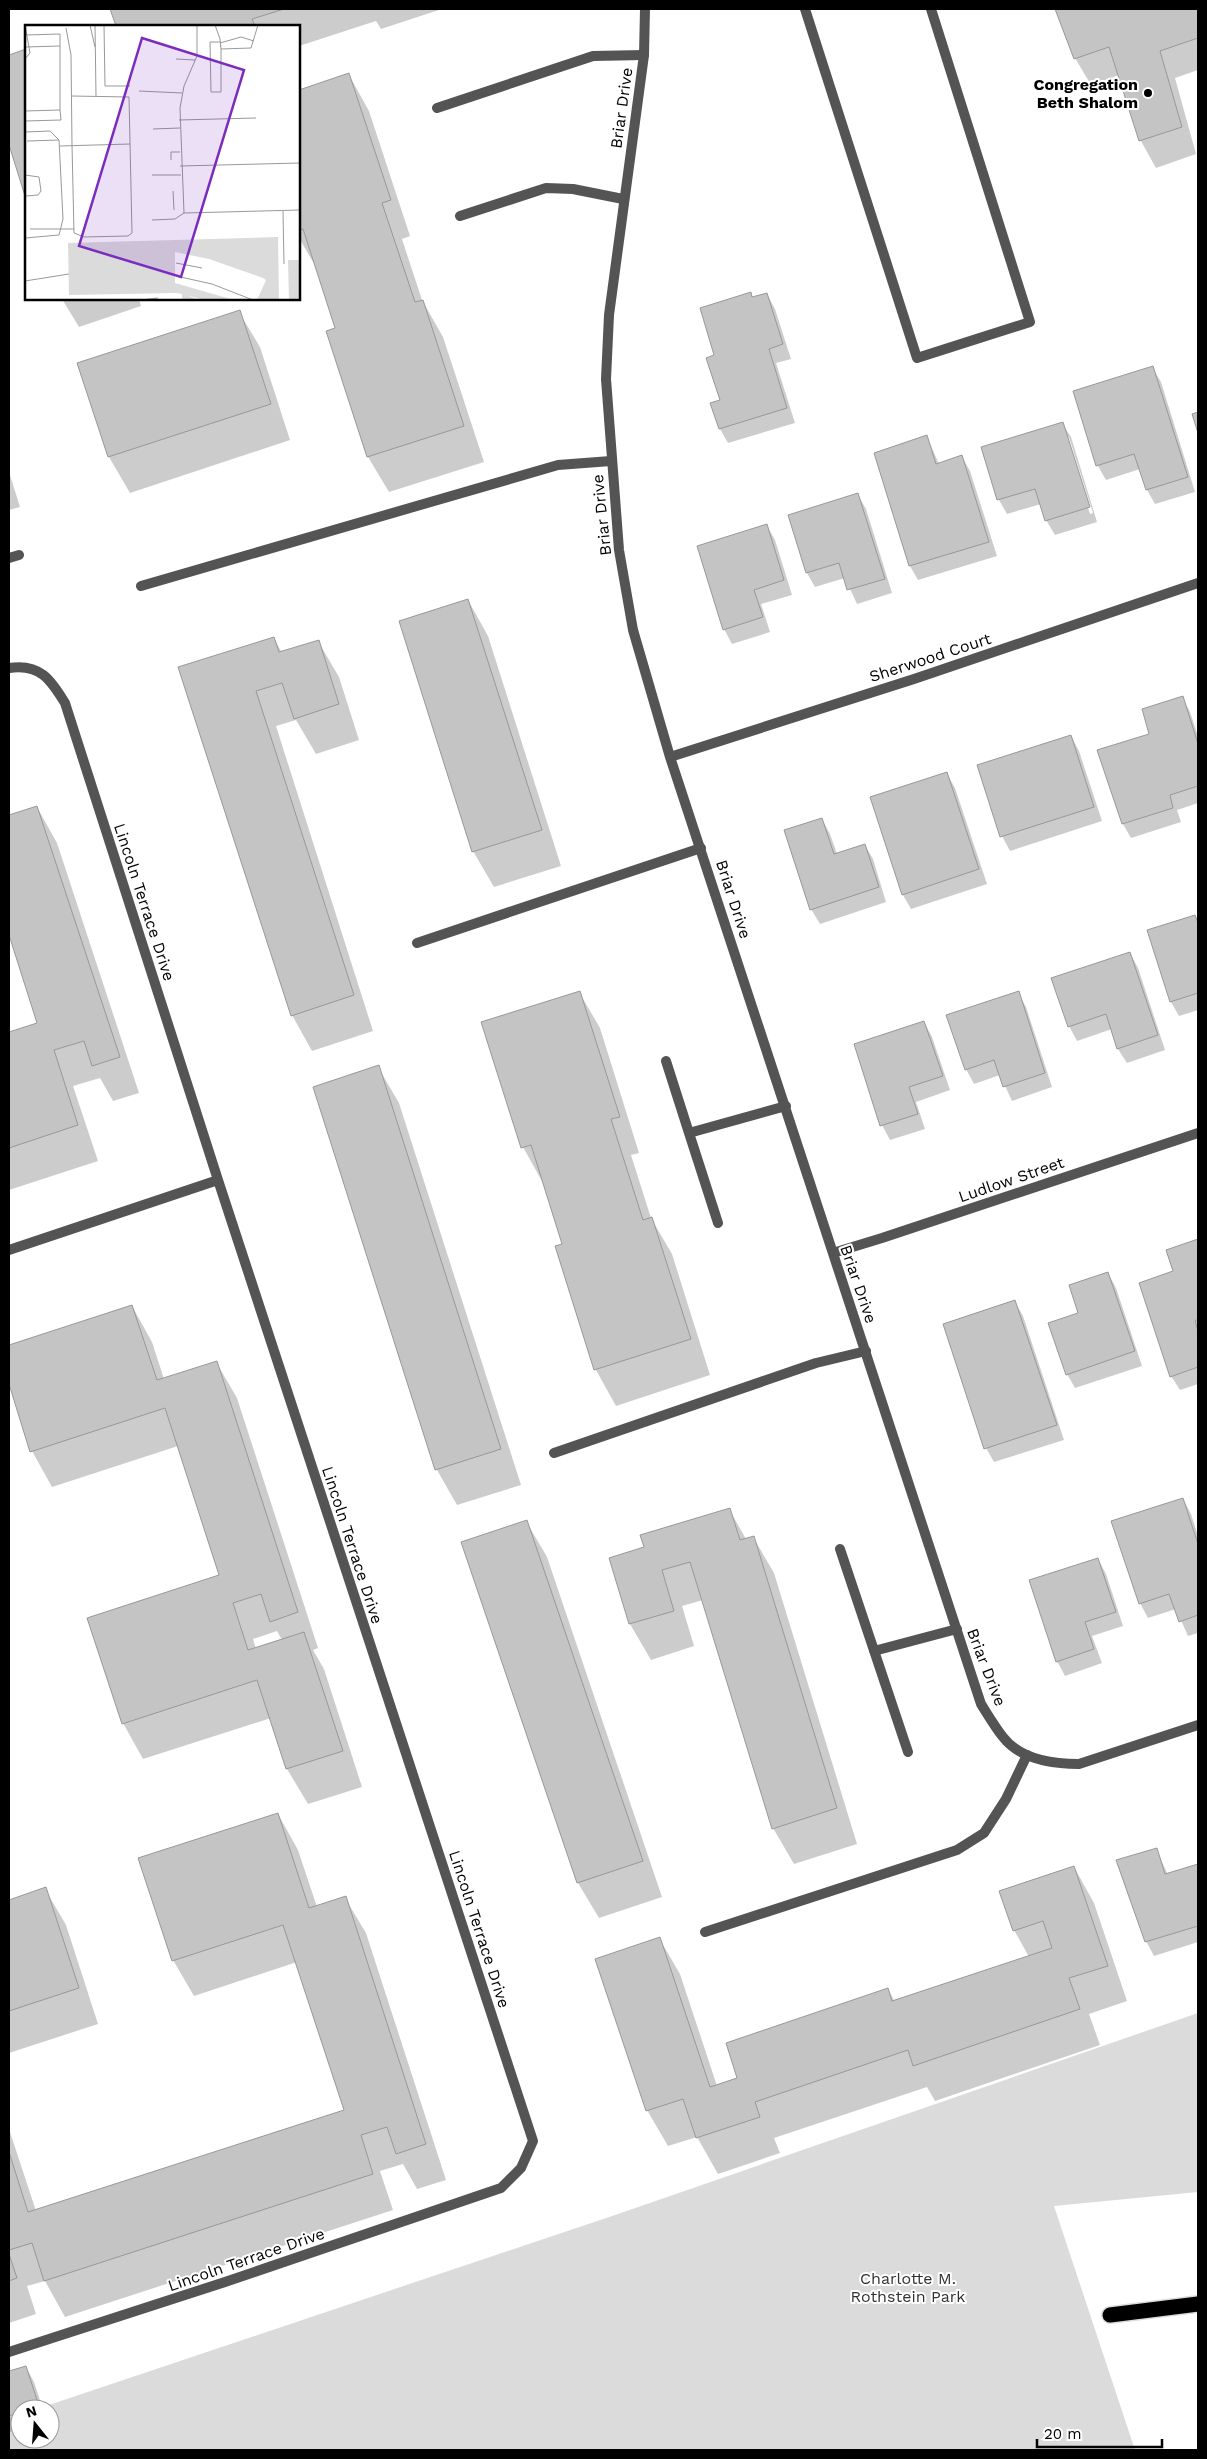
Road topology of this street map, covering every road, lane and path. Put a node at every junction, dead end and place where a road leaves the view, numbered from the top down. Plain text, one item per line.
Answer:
1 (645, 9) edge
2 (805, 9) edge
3 (931, 9) edge
4 (644, 55) junction
5 (437, 108) dead end
6 (623, 200) junction
7 (460, 216) dead end
8 (611, 460) junction
9 (1198, 582) edge
10 (141, 586) dead end
11 (9, 668) edge
12 (670, 757) junction
13 (701, 848) junction
14 (417, 943) dead end
15 (666, 1061) dead end
16 (786, 1106) junction
17 (1198, 1132) edge
18 (689, 1133) junction
19 (218, 1180) junction
20 (718, 1222) dead end
21 (9, 1250) edge
22 (832, 1253) junction
23 (866, 1351) junction
24 (554, 1453) dead end
25 (840, 1549) dead end
26 (957, 1629) junction
27 (874, 1651) junction
28 (1198, 1725) edge
29 (908, 1752) dead end
30 (1027, 1755) junction
31 (705, 1932) dead end
32 (1198, 2304) edge
33 (1110, 2315) dead end
34 (9, 2352) edge

1 - 4 street, Briar Drive
2 - 3 street
4 - 5 street
4 - 6 street, Briar Drive
6 - 7 street
6 - 8 street, Briar Drive
8 - 10 street
8 - 12 street, Briar Drive
9 - 12 street, Sherwood Court
11 - 19 street, Lincoln Terrace Drive
12 - 13 street, Briar Drive
13 - 14 street
13 - 16 street, Briar Drive
15 - 18 street
16 - 18 street
16 - 22 street, Briar Drive
17 - 22 street, Ludlow Street
18 - 20 street
19 - 21 street
19 - 34 street, Lincoln Terrace Drive
22 - 23 street, Briar Drive
23 - 24 street
23 - 26 street, Briar Drive
25 - 27 street
26 - 27 street
26 - 30 street, Briar Drive
27 - 29 street
28 - 30 street, Briar Drive
30 - 31 street
32 - 33 highway

